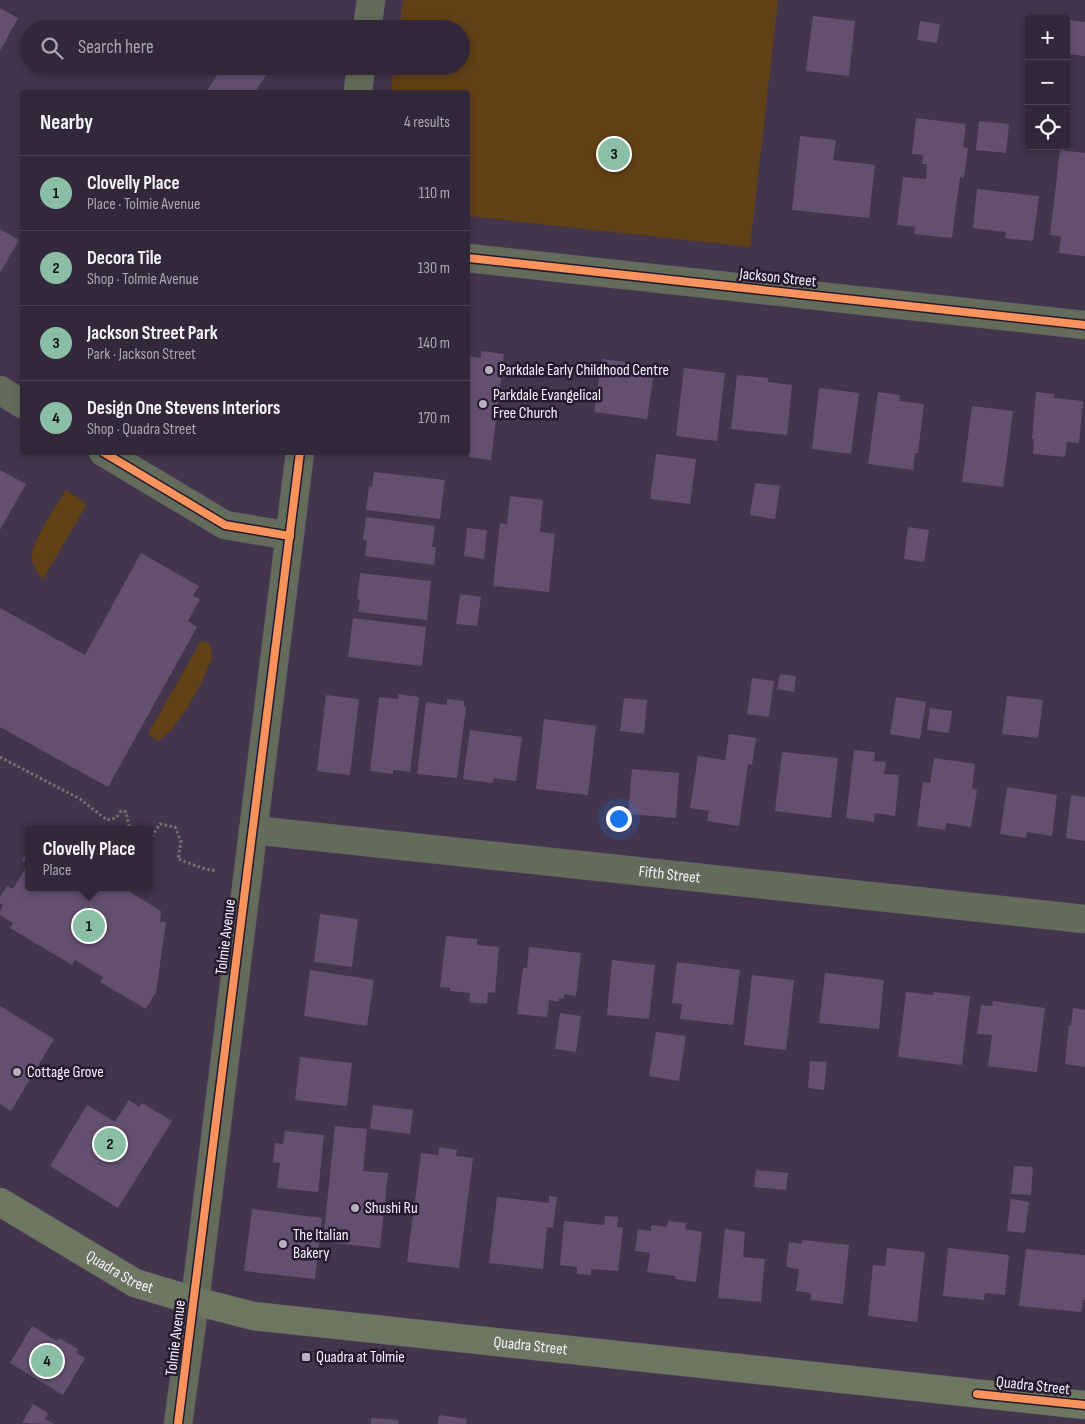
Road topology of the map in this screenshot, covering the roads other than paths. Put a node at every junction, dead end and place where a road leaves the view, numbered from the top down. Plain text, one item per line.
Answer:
1 (371, 0) edge
2 (368, 20) edge
3 (361, 75) edge
4 (358, 90) edge
5 (470, 258) edge
6 (1085, 325) edge
7 (0, 390) edge
8 (20, 403) edge
9 (109, 455) edge
10 (300, 455) edge
11 (290, 536) junction
12 (253, 830) junction
13 (1085, 919) edge
14 (0, 1202) edge
15 (195, 1301) junction
16 (1085, 1406) edge
17 (178, 1424) edge

1 - 2 street
3 - 4 street
5 - 6 street, Jackson Street
7 - 8 street
9 - 11 street
10 - 11 street, Tolmie Avenue
11 - 12 street, Tolmie Avenue
12 - 13 street, Fifth Street
12 - 15 street, Tolmie Avenue
14 - 15 main road, Quadra Street
15 - 16 main road, Quadra Street
15 - 17 street, Tolmie Avenue

